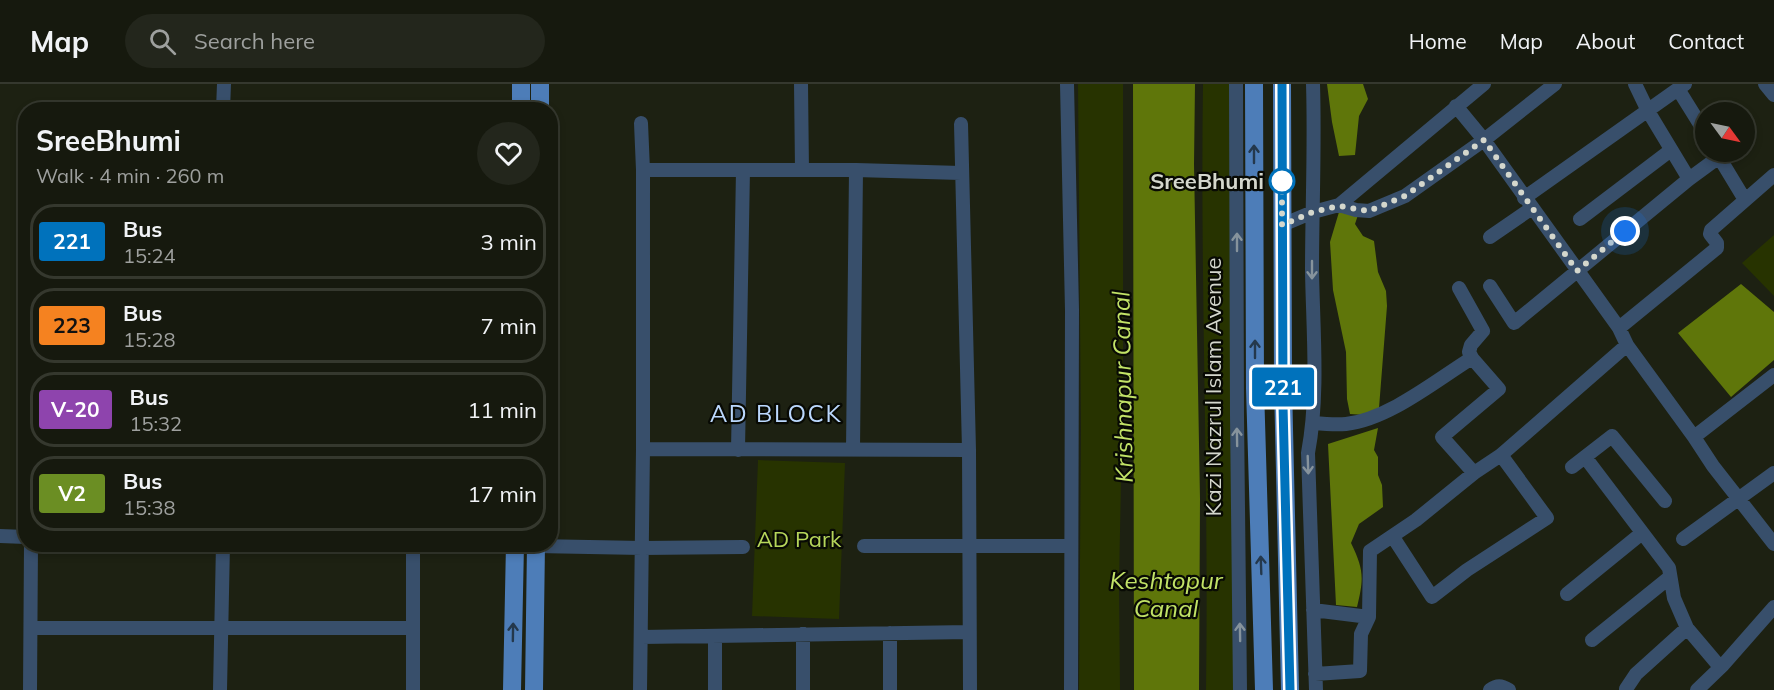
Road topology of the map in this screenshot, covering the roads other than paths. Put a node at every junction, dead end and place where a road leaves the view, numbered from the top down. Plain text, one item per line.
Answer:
1 (224, 84) edge
2 (525, 84) edge
3 (540, 84) edge
4 (801, 84) edge
5 (1067, 84) edge
6 (1236, 84) edge
7 (1254, 84) edge
8 (1282, 84) edge
9 (1313, 84) edge
10 (1484, 84) edge
11 (1555, 84) edge
12 (1635, 84) edge
13 (1682, 87) edge
14 (224, 102) edge
15 (522, 102) edge
16 (540, 102) edge
17 (1456, 106) junction
18 (1648, 111) junction
19 (1695, 112) edge
20 (641, 123) dead end
21 (961, 124) dead end
22 (1484, 140) junction
23 (1671, 150) junction
24 (1709, 162) edge
25 (1723, 162) edge
26 (643, 170) junction
27 (742, 170) junction
28 (802, 170) junction
29 (856, 170) junction
30 (961, 173) junction
31 (1774, 175) edge
32 (1689, 179) junction
33 (1745, 200) junction
34 (1528, 203) junction
35 (1339, 206) junction
36 (1313, 212) junction
37 (1580, 219) dead end
38 (1282, 225) junction
39 (1490, 237) dead end
40 (1577, 271) junction
41 (1490, 286) dead end
42 (1459, 288) dead end
43 (1619, 328) junction
44 (1627, 345) junction
45 (1472, 358) junction
46 (1774, 375) edge
47 (1314, 423) junction
48 (1694, 437) junction
49 (643, 449) junction
50 (853, 449) junction
51 (738, 450) junction
52 (969, 450) junction
53 (1501, 454) junction
54 (1586, 457) junction
55 (1572, 467) dead end
56 (1474, 473) junction
57 (1774, 473) edge
58 (1739, 497) junction
59 (1665, 501) dead end
60 (1642, 532) junction
61 (0, 536) edge
62 (18, 537) edge
63 (1393, 537) junction
64 (1683, 539) dead end
65 (1774, 544) edge
66 (558, 546) edge
67 (864, 546) dead end
68 (969, 546) junction
69 (1071, 546) junction
70 (743, 547) dead end
71 (642, 548) junction
72 (31, 552) edge
73 (223, 552) edge
74 (413, 552) edge
75 (515, 552) edge
76 (536, 552) edge
77 (1670, 577) junction
78 (1567, 594) dead end
79 (1774, 607) edge
80 (1313, 610) junction
81 (1369, 616) junction
82 (31, 628) junction
83 (221, 628) junction
84 (413, 628) junction
85 (1687, 628) junction
86 (969, 632) junction
87 (890, 633) junction
88 (803, 634) junction
89 (715, 636) junction
90 (641, 637) junction
91 (1592, 640) dead end
92 (1289, 661) junction
93 (1264, 665) junction
94 (1720, 667) junction
95 (1315, 674) junction
96 (1626, 689) edge
97 (30, 690) edge
98 (220, 690) edge
99 (413, 690) edge
100 (512, 690) edge
101 (534, 690) edge
102 (640, 690) edge
103 (716, 690) edge
104 (804, 690) edge
105 (890, 690) edge
106 (970, 690) edge
107 (1071, 690) edge
108 (1240, 690) edge
109 (1264, 690) edge
110 (1290, 690) edge
111 (1316, 690) edge
112 (1490, 690) edge
113 (1509, 690) edge
114 (1697, 690) edge

1 - 14 street
2 - 15 main road
3 - 16 main road
4 - 28 street
5 - 69 street
108 -> 6 street, Kazi Nazrul Islam Avenue
93 -> 7 main road, Kazi Nazrul Islam Avenue
8 - 38 main road
9 - 36 street
10 - 17 street
11 - 22 street
12 - 18 street
13 - 18 street
13 - 19 street
17 - 22 street
17 - 35 street
18 - 23 street
18 - 34 street
20 - 26 street
21 - 30 street
22 - 34 street
22 - 35 street
23 - 32 street
23 - 37 street
24 - 32 street
25 - 33 street
26 - 27 street
26 - 49 street
27 - 28 street
27 - 51 street
28 - 29 street
29 - 30 street
29 - 50 street
30 - 52 street
31 - 33 street
32 - 40 street
33 - 43 street
34 - 39 street
34 - 40 street
35 - 36 street
36 - 38 street
36 -> 47 street
38 - 92 main road
40 - 41 street
40 - 43 street
42 - 45 street
43 - 44 street
44 - 48 street
44 - 53 street
45 - 47 street
45 - 56 street
46 - 48 street
47 -> 80 street
48 - 58 street
49 - 51 street
49 - 71 street
50 - 51 street
50 - 52 street
52 - 68 street
53 - 56 street
53 - 63 street
54 - 55 street
54 - 59 street
54 - 60 street
56 - 63 street
57 - 58 street
58 - 64 street
58 - 65 street
60 - 77 street
60 - 78 street
61 - 62 street
63 - 81 street
66 - 71 street
67 - 68 street
68 - 69 street
68 - 86 street
69 - 107 street
70 - 71 street
71 - 90 street
72 - 82 street
73 - 83 street
74 - 84 street
100 -> 75 main road
76 - 101 main road
77 - 85 street
77 - 91 street
79 - 94 street
80 - 81 street
80 - 95 street
81 - 95 street
82 - 83 street
82 - 97 street
83 - 84 street
83 - 98 street
84 - 99 street
85 - 94 street
85 - 96 street
86 - 87 street
86 - 106 street
87 - 88 street
87 - 105 street
88 - 89 street
88 - 104 street
89 - 90 street
89 - 103 street
90 - 102 street
92 - 93 main road
92 - 110 main road
93 - 109 main road, Kazi Nazrul Islam Avenue
94 - 114 street
95 - 111 street
112 - 113 street

